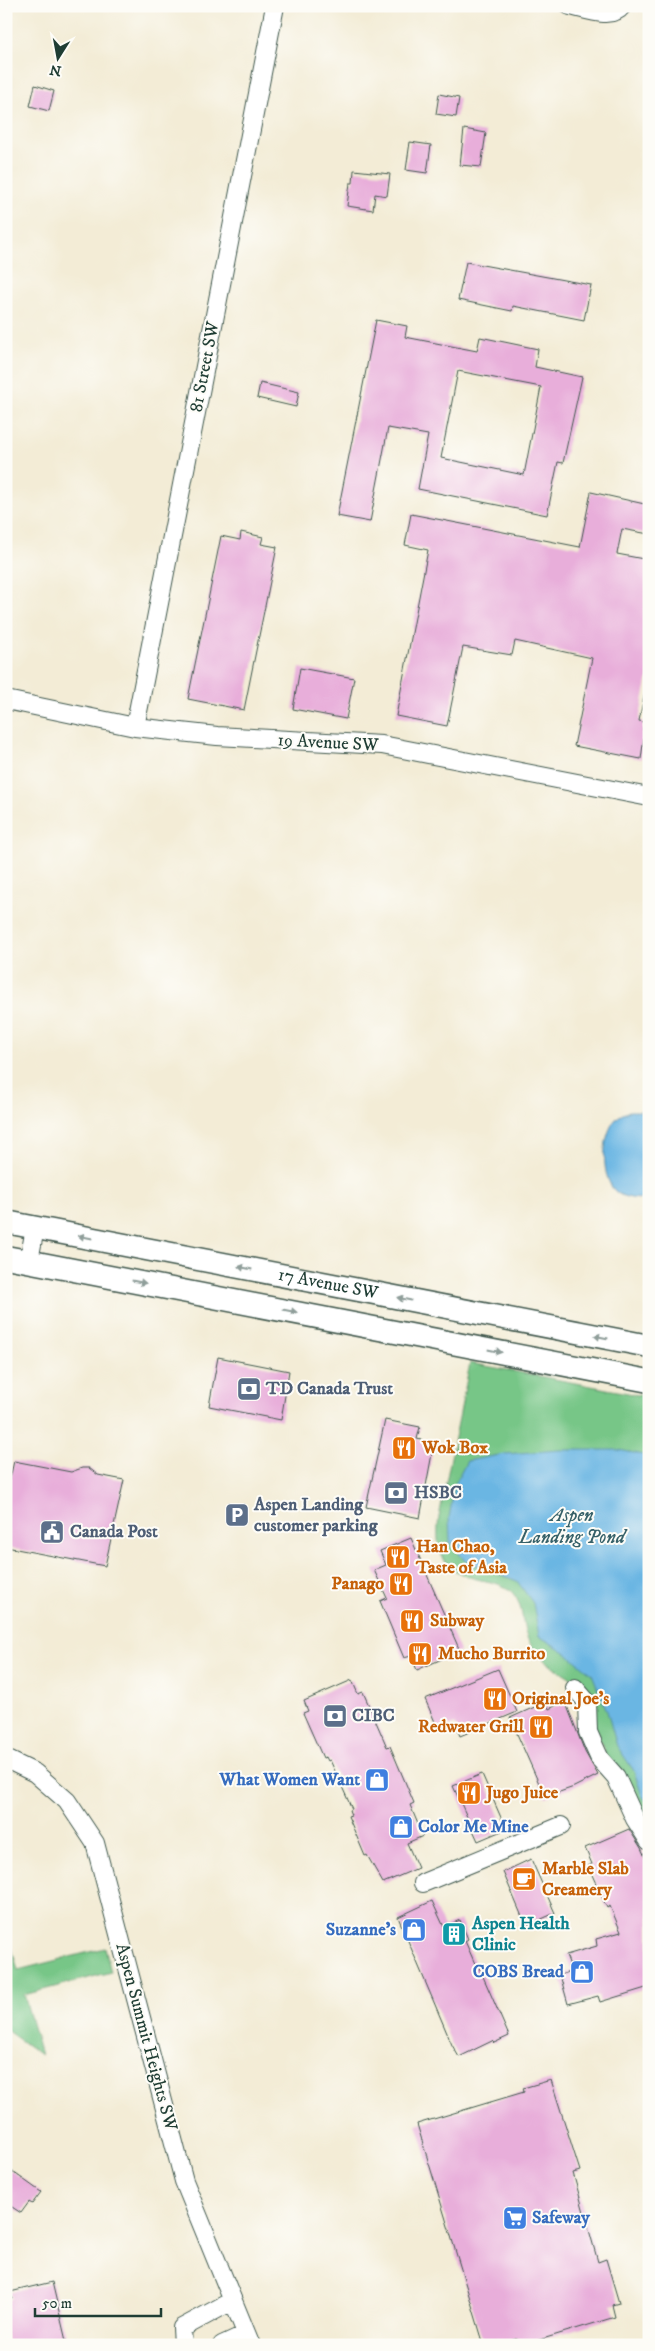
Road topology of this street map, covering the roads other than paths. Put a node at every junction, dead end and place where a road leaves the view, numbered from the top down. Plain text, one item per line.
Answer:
1 (275, 6) edge
2 (570, 6) edge
3 (622, 6) edge
4 (6, 700) edge
5 (135, 727) junction
6 (649, 796) edge
7 (6, 1222) edge
8 (36, 1228) junction
9 (6, 1256) edge
10 (29, 1261) junction
11 (452, 1308) junction
12 (447, 1342) junction
13 (649, 1346) edge
14 (649, 1381) edge
15 (576, 1688) dead end
16 (6, 1759) edge
17 (561, 1826) dead end
18 (649, 1840) edge
19 (423, 1883) dead end
20 (232, 2301) junction
21 (248, 2339) edge
22 (183, 2345) edge
23 (222, 2345) edge

1 - 5 street, 81 Street SW
2 - 3 street
4 - 5 street, 19 Avenue SW
5 - 6 street, 19 Avenue SW
7 - 8 main road, 17 Avenue SW
8 - 10 street
11 -> 8 main road, 17 Avenue SW
9 - 10 main road, 17 Avenue SW
10 -> 12 main road, 17 Avenue SW
11 - 12 main road
13 -> 11 main road, 17 Avenue SW
12 -> 14 main road, 17 Avenue SW
15 - 18 street
16 - 20 street, Aspen Summit Heights SW
17 - 19 street
20 - 21 street, Aspen Summit Heights SW
20 - 22 street
21 - 23 street

